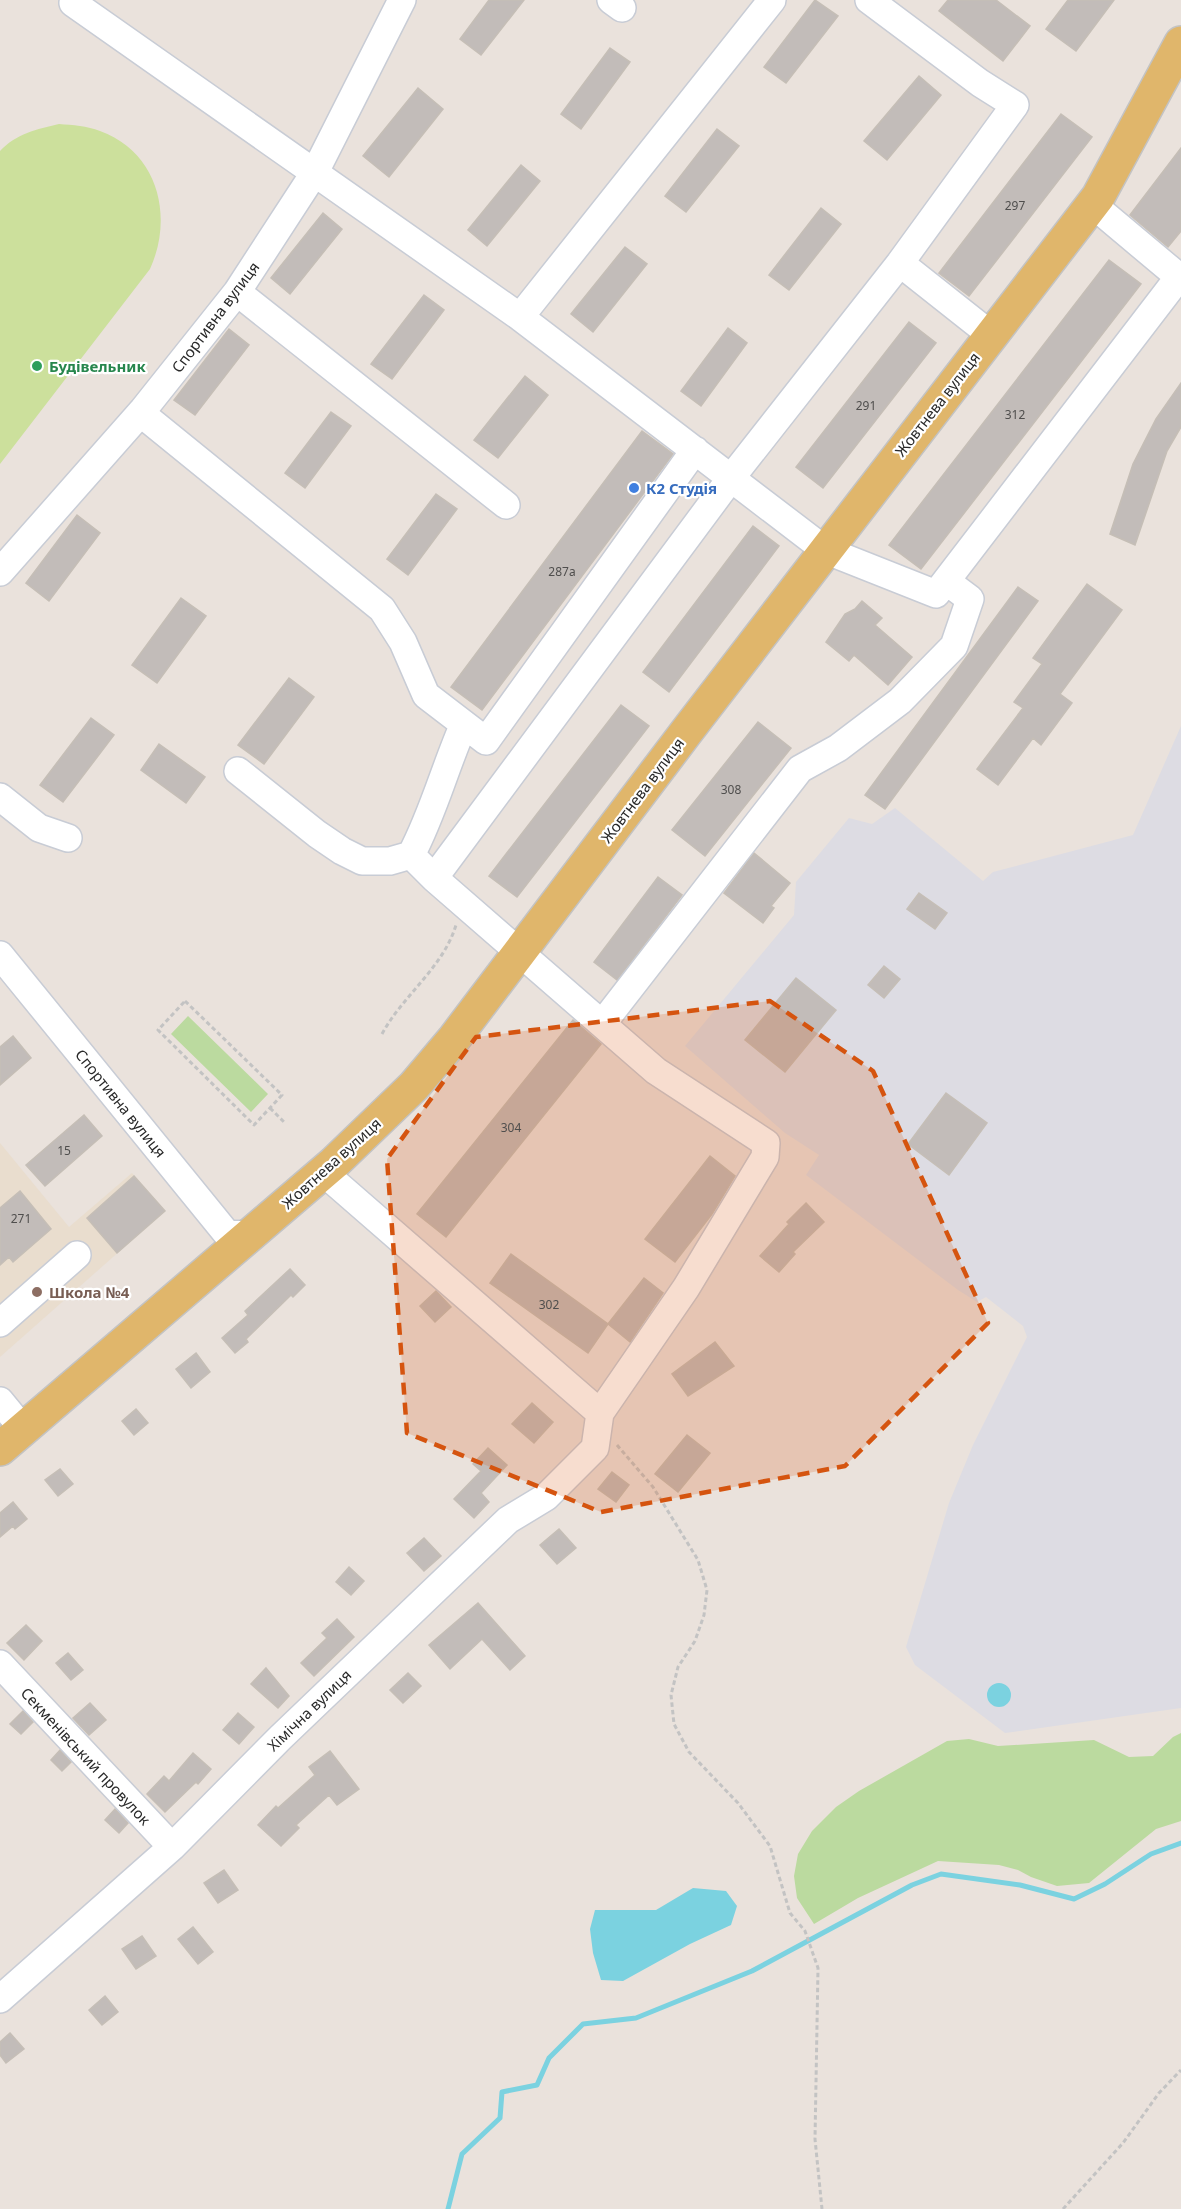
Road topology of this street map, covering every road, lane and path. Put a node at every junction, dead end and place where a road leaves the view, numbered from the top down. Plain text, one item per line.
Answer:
1 (402, 0) edge
2 (772, 0) edge
3 (869, 0) edge
4 (73, 3) dead end
5 (1181, 42) edge
6 (315, 172) junction
7 (1092, 204) junction
8 (900, 263) junction
9 (237, 292) junction
10 (520, 317) junction
11 (991, 335) junction
12 (143, 410) junction
13 (695, 450) junction
14 (731, 478) junction
15 (506, 505) dead end
16 (825, 550) junction
17 (0, 572) edge
18 (946, 581) junction
19 (464, 724) junction
20 (238, 771) dead end
21 (0, 798) edge
22 (68, 838) dead end
23 (411, 855) junction
24 (434, 878) junction
25 (465, 905) junction
26 (519, 952) junction
27 (0, 955) edge
28 (602, 1024) junction
29 (382, 1034) dead end
30 (270, 1108) junction
31 (284, 1122) dead end
32 (323, 1172) junction
33 (250, 1235) junction
34 (77, 1255) dead end
35 (0, 1323) edge
36 (0, 1401) edge
37 (599, 1419) junction
38 (11, 1439) edge
39 (0, 1664) edge
40 (172, 1847) junction
41 (0, 1999) edge
42 (1181, 2070) edge
43 (822, 2209) edge
44 (1063, 2209) edge

1 - 6 street, Спортивна вулиця
2 - 10 street
3 - 8 street
4 - 6 street
5 - 7 main road, Жовтнева вулиця
6 - 9 street, Спортивна вулиця
6 - 10 street
7 - 11 main road, Жовтнева вулиця
7 - 18 street
8 - 11 street
8 - 14 street
9 - 12 street, Спортивна вулиця
9 - 15 street
10 - 13 street
11 - 16 main road, Жовтнева вулиця
12 - 17 street, Спортивна вулиця
12 - 19 street
13 - 14 street
13 - 19 street
14 - 16 street
14 - 24 street
16 - 18 street
16 - 26 main road, Жовтнева вулиця
18 - 28 street
19 - 23 street
20 - 23 street
21 - 22 street
23 - 24 street
24 - 25 street
25 - 26 street
25 - 29 path
26 - 28 street
26 - 32 main road, Жовтнева вулиця
27 - 33 street, Спортивна вулиця
28 - 37 street
30 - 30 path
30 - 31 path
32 - 33 main road, Жовтнева вулиця
32 - 37 street
33 - 38 main road, Жовтнева вулиця
34 - 35 street
36 - 38 street
37 - 40 street, Хімічна вулиця
37 - 43 path
39 - 40 street, Секменівський провулок
40 - 41 street, Хімічна вулиця
42 - 44 path

